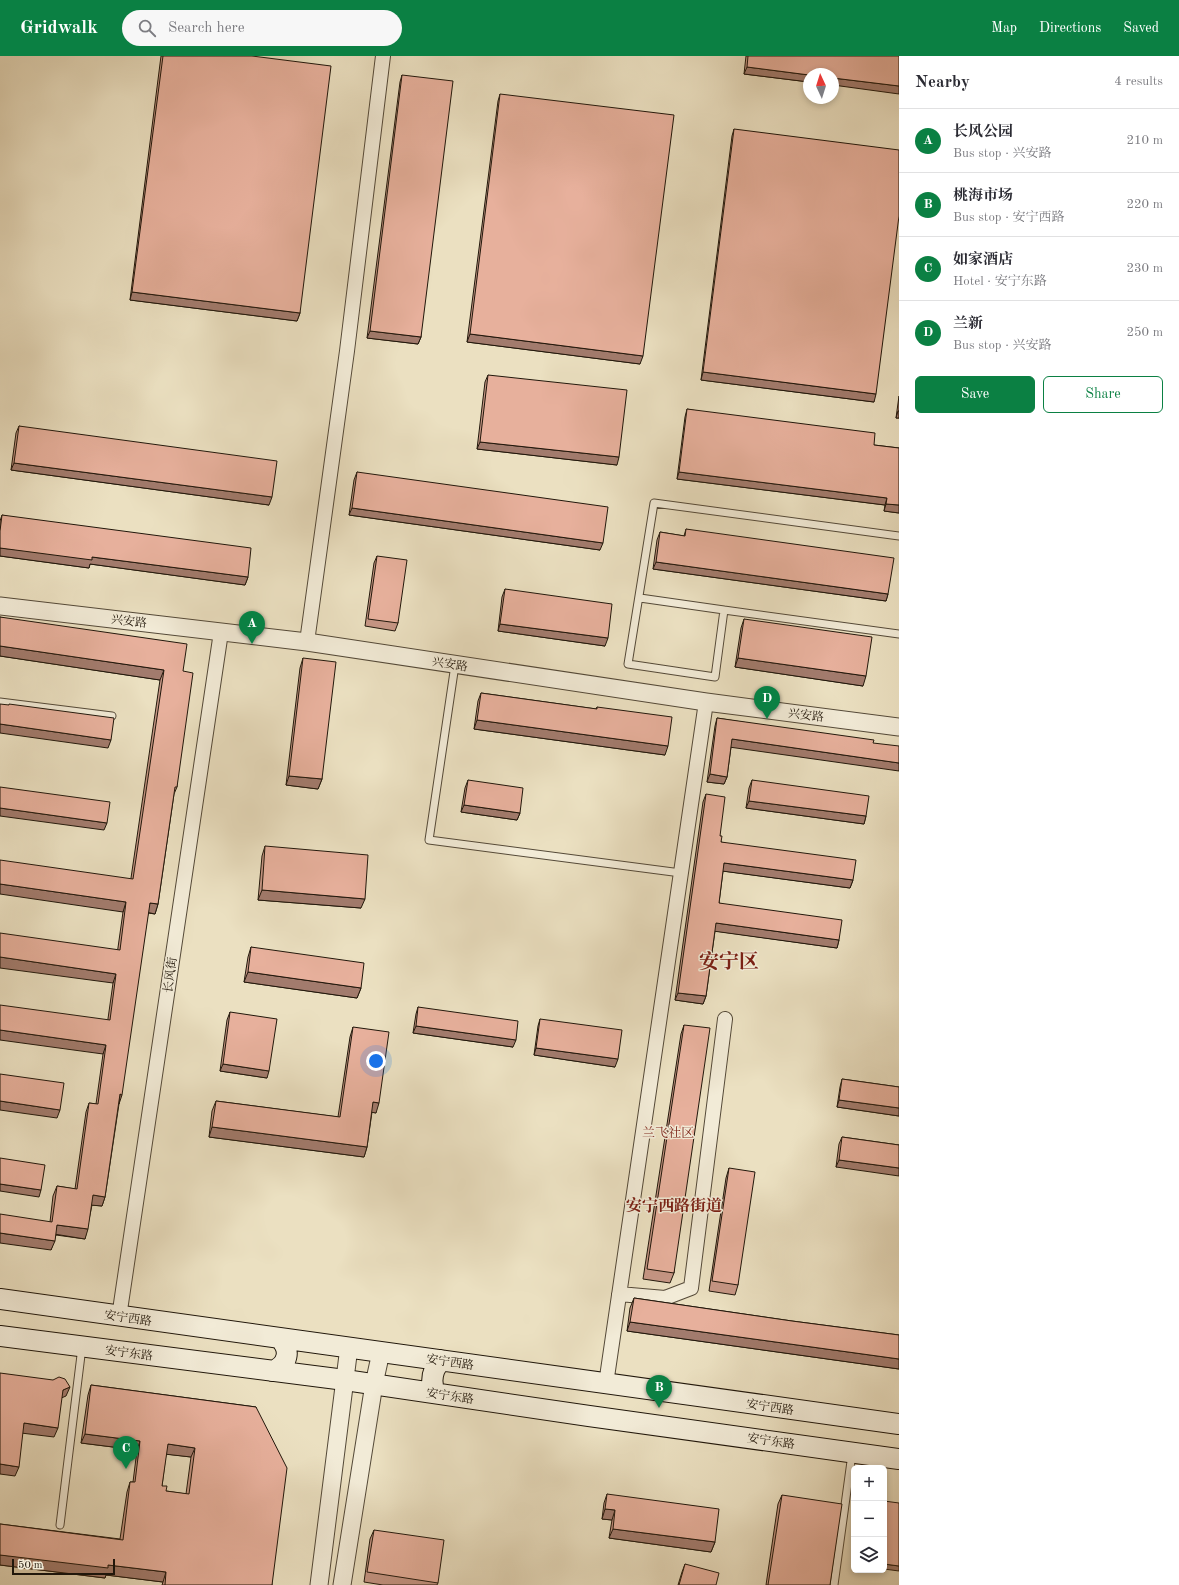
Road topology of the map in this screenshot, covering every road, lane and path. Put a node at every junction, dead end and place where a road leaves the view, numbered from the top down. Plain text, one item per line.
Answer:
1 (382, 56) edge
2 (899, 536) edge
3 (640, 598) junction
4 (0, 606) edge
5 (724, 610) junction
6 (221, 632) junction
7 (899, 634) edge
8 (308, 642) junction
9 (455, 664) junction
10 (0, 702) edge
11 (706, 702) junction
12 (112, 716) edge
13 (899, 727) edge
14 (681, 873) junction
15 (725, 1019) dead end
16 (620, 1294) junction
17 (0, 1299) edge
18 (119, 1317) junction
19 (0, 1336) edge
20 (279, 1338) junction
21 (82, 1347) junction
22 (349, 1347) junction
23 (381, 1352) junction
24 (441, 1360) junction
25 (272, 1371) junction
26 (345, 1380) junction
27 (374, 1384) junction
28 (606, 1384) junction
29 (435, 1394) junction
30 (899, 1424) edge
31 (852, 1452) junction
32 (899, 1459) edge
33 (60, 1525) dead end
34 (319, 1585) edge
35 (342, 1585) edge
36 (834, 1585) edge

1 - 8 street
2 - 3 lane
3 - 5 lane
3 - 5 lane
4 - 6 street, 兴安路
5 - 7 lane
6 - 8 street, 兴安路
6 - 18 street, 长风街
8 - 9 street, 兴安路
9 - 11 street, 兴安路
9 - 14 lane
10 - 12 lane
11 - 13 street, 兴安路
11 - 14 street
14 - 16 street
15 - 16 street
16 - 28 street
17 - 18 main road, 安宁西路
18 - 20 main road, 安宁西路
19 - 21 main road, 安宁东路
20 - 22 main road, 安宁西路
20 - 25 main road
21 - 25 main road, 安宁东路
21 - 33 lane
22 - 23 main road, 安宁西路
22 - 26 street
23 - 24 main road, 安宁西路
23 - 27 street
24 - 28 main road, 安宁西路
24 - 29 main road
25 - 26 main road, 安宁东路
26 - 27 main road, 安宁东路
26 - 34 street
27 - 29 main road, 安宁东路
27 - 35 street
28 - 30 main road, 安宁西路
29 - 31 main road, 安宁东路
31 - 32 main road, 安宁东路
31 - 36 lane

